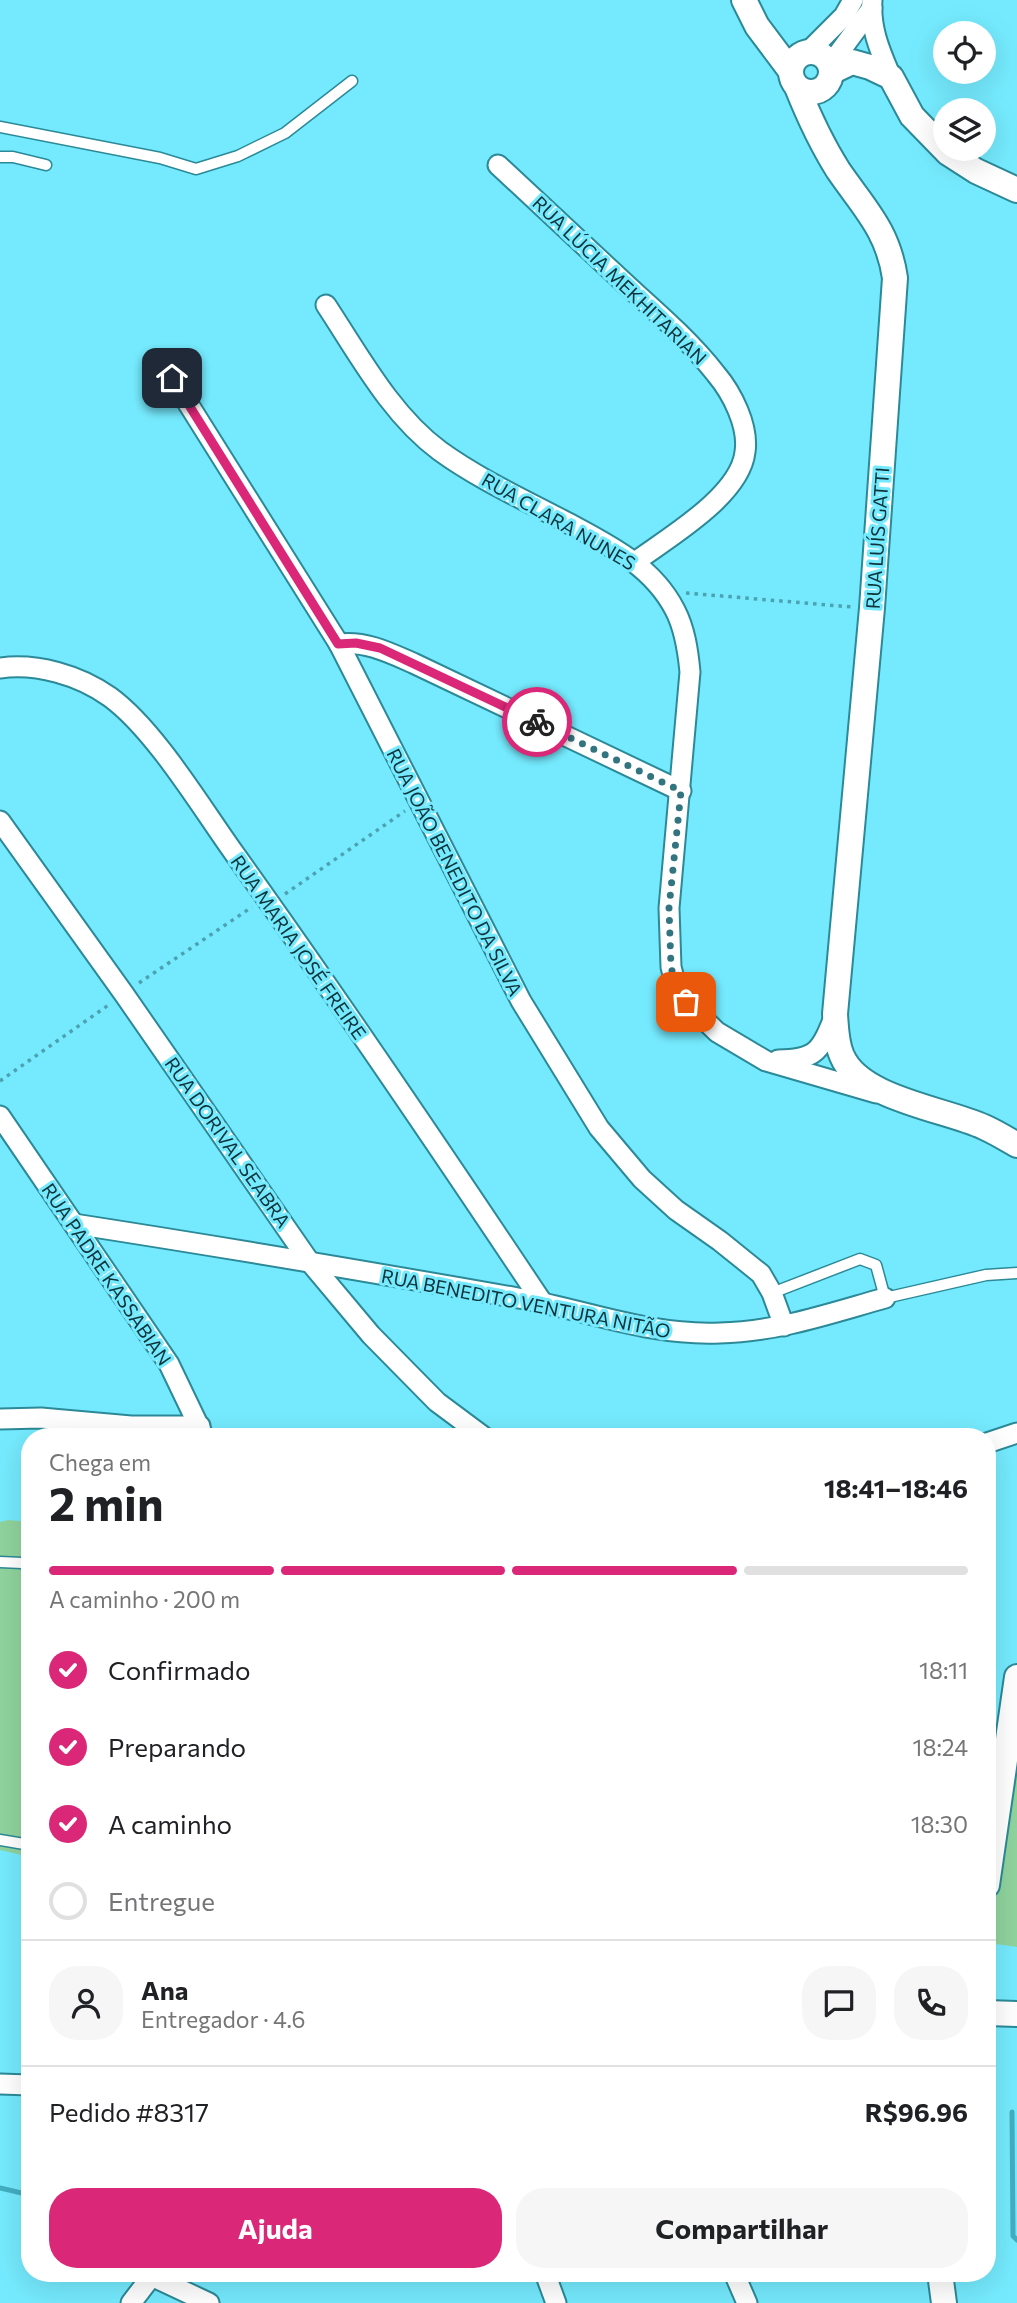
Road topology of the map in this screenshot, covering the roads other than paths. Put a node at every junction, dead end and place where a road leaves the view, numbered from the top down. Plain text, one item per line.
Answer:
1 (744, 0) edge
2 (752, 0) edge
3 (866, 3) edge
4 (800, 65) junction
5 (831, 68) junction
6 (891, 77) junction
7 (352, 81) dead end
8 (0, 127) edge
9 (0, 157) edge
10 (498, 164) dead end
11 (46, 165) dead end
12 (1017, 190) edge
13 (326, 305) dead end
14 (172, 378) dead end
15 (635, 562) junction
16 (338, 644) junction
17 (0, 668) edge
18 (681, 791) junction
19 (0, 821) edge
20 (835, 1014) junction
21 (766, 1061) junction
22 (898, 1099) junction
23 (0, 1116) edge
24 (1017, 1145) edge
25 (74, 1224) junction
26 (309, 1261) junction
27 (1017, 1273) edge
28 (772, 1293) junction
29 (885, 1298) junction
30 (542, 1302) junction
31 (784, 1326) junction
32 (0, 1419) edge
33 (159, 1428) edge
34 (201, 1428) edge
35 (472, 1428) edge
36 (1017, 1433) edge
37 (996, 1440) edge
38 (0, 1562) edge
39 (21, 1563) edge
40 (1017, 1677) edge
41 (996, 1823) edge
42 (0, 1840) edge
43 (21, 1844) edge
44 (996, 2013) edge
45 (1017, 2014) edge
46 (0, 2084) edge
47 (21, 2085) edge
48 (144, 2282) edge
49 (163, 2282) edge
50 (548, 2282) edge
51 (738, 2282) edge
52 (942, 2282) edge
53 (945, 2301) edge
54 (131, 2303) edge
55 (209, 2303) edge
56 (556, 2303) edge
57 (747, 2303) edge

1 - 4 street, RUA LUÍS GATTI
2 - 4 street, RUA LUÍS GATTI
3 - 4 street
3 - 5 street
3 - 6 street
4 - 5 street
4 - 5 street
4 - 20 street, RUA LUÍS GATTI
5 - 6 street
6 - 12 street
7 - 8 lane
9 - 11 lane
10 - 15 street, RUA LÚCIA MEKHITARIAN
13 - 15 street, RUA CLARA NUNES
14 - 16 street, RUA JOÃO BENEDITO DA SILVA
15 - 18 street, RUA CLARA NUNES
16 - 18 street
16 - 28 street, RUA JOÃO BENEDITO DA SILVA
17 - 30 street, RUA MARIA JOSÉ FREIRE
18 - 21 street, RUA CLARA NUNES
19 - 26 street, RUA DORIVAL SEABRA
20 - 21 street, RUA LUÍS GATTI
20 - 22 street, RUA LUÍS GATTI
21 - 22 street, RUA CLARA NUNES
22 - 24 street, RUA LUÍS GATTI
23 - 25 street, RUA PADRE KASSABIAN
25 - 26 street, RUA BENEDITO VENTURA NITÃO
25 - 34 street, RUA PADRE KASSABIAN
26 - 30 street, RUA BENEDITO VENTURA NITÃO
26 - 35 street, RUA DORIVAL SEABRA
27 - 29 lane, RUA BENEDITO VENTURA NITÃO
28 - 29 lane
28 - 31 street, RUA JOÃO BENEDITO DA SILVA
29 - 31 street, RUA BENEDITO VENTURA NITÃO
30 - 31 street, RUA BENEDITO VENTURA NITÃO
32 - 33 street
36 - 37 street
38 - 39 lane
40 - 41 street
42 - 43 lane
44 - 45 street
46 - 47 street
48 - 54 street
49 - 55 street
50 - 56 street
51 - 57 street
52 - 53 street

